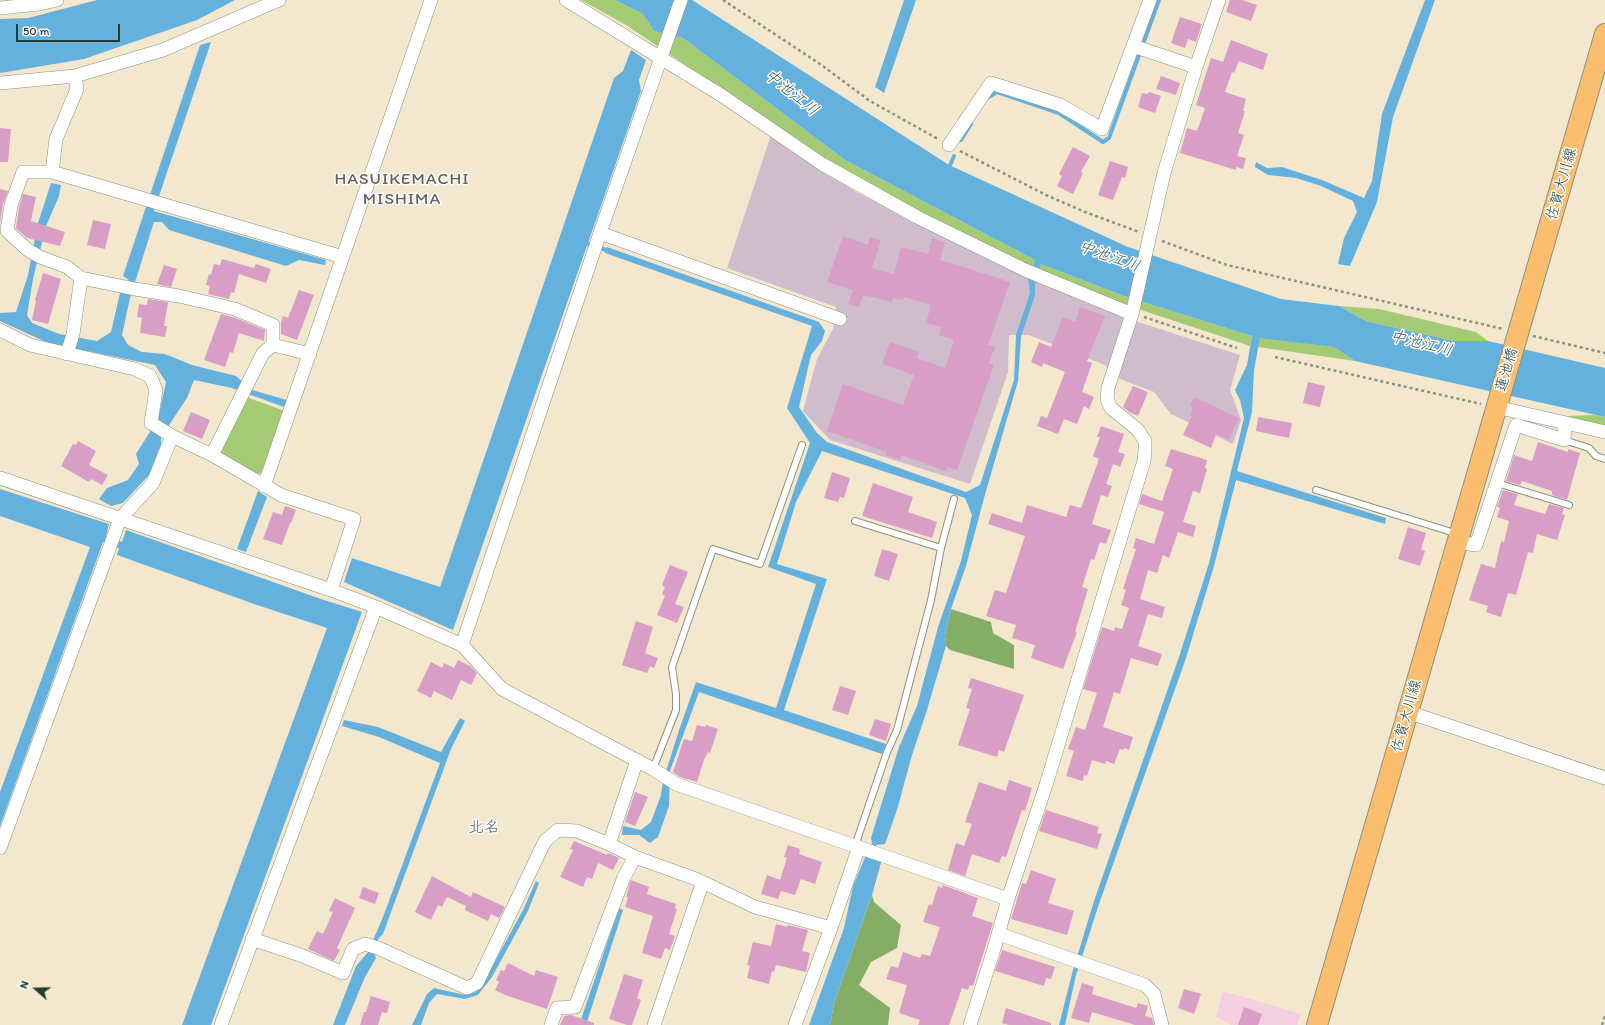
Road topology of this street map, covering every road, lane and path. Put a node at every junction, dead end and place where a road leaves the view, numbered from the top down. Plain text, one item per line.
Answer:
1 (57, 0) edge
2 (279, 0) edge
3 (431, 0) edge
4 (566, 0) edge
5 (681, 0) edge
6 (1150, 0) edge
7 (1219, 0) edge
8 (0, 8) edge
9 (1605, 34) edge
10 (1139, 48) junction
11 (663, 54) junction
12 (1196, 67) junction
13 (76, 76) junction
14 (0, 83) edge
15 (949, 145) dead end
16 (52, 172) junction
17 (5, 204) edge
18 (600, 233) junction
19 (343, 257) junction
20 (81, 278) junction
21 (1132, 314) junction
22 (840, 319) dead end
23 (0, 330) edge
24 (1518, 333) joint
25 (273, 345) junction
26 (1237, 348) dead end
27 (67, 354) junction
28 (310, 354) junction
29 (1275, 356) dead end
30 (1496, 407) junction
31 (1565, 422) junction
32 (1605, 432) edge
33 (170, 434) junction
34 (1564, 440) junction
35 (802, 445) dead end
36 (212, 455) junction
37 (1605, 459) edge
38 (0, 478) edge
39 (1497, 483) junction
40 (264, 486) junction
41 (1316, 490) dead end
42 (954, 499) dead end
43 (1569, 505) dead end
44 (120, 519) junction
45 (855, 521) dead end
46 (1458, 538) junction
47 (941, 548) junction
48 (331, 590) junction
49 (376, 607) junction
50 (462, 645) junction
51 (1408, 712) junction
52 (637, 760) junction
53 (657, 771) junction
54 (1605, 778) edge
55 (609, 844) junction
56 (0, 848) edge
57 (864, 849) junction
58 (635, 857) junction
59 (702, 884) junction
60 (1008, 898) junction
61 (831, 928) junction
62 (999, 934) junction
63 (252, 939) junction
64 (1605, 1016) edge
65 (221, 1025) edge
66 (551, 1025) edge
67 (654, 1025) edge
68 (795, 1025) edge
69 (970, 1025) edge
70 (1162, 1025) edge
71 (1317, 1025) edge
72 (1602, 1025) edge

1 - 8 street
2 - 13 street
3 - 19 street
4 - 11 street
5 - 11 street
6 - 10 street
7 - 12 street
9 - 24 main road, 佐賀大川線
10 - 12 street
10 - 15 street
11 - 18 street
11 - 21 street
12 - 21 street
13 - 14 street
13 - 16 street
16 - 17 street
16 - 19 street
17 - 20 street
18 - 22 street
18 - 50 street
19 - 28 street
20 - 25 street
20 - 27 street
21 - 26 path
21 - 60 street
23 - 27 street
24 - 30 main road, 蓮池橋
25 - 28 street
25 - 36 street
27 - 33 street
28 - 40 street
29 - 30 path
30 - 31 street
30 - 46 main road, 佐賀大川線
31 - 32 street
31 - 34 street
33 - 36 street
33 - 44 street
34 - 37 lane
34 - 39 street
35 - 53 lane
36 - 40 street
38 - 44 street
39 - 43 lane
39 - 46 street
40 - 48 street
41 - 46 lane
42 - 47 lane
44 - 48 street
44 - 56 street
45 - 47 lane
46 - 51 main road, 佐賀大川線
47 - 57 lane
48 - 49 street
49 - 50 street
49 - 63 street
50 - 52 street
51 - 54 street
51 - 71 main road, 佐賀大川線
52 - 53 street
52 - 55 street
53 - 57 street
55 - 58 street
55 - 63 street
57 - 60 street
57 - 61 street
58 - 59 street
58 - 66 street
59 - 61 street
59 - 67 street
60 - 62 street
61 - 68 street
62 - 69 street
62 - 70 street
63 - 65 street
64 - 72 path

